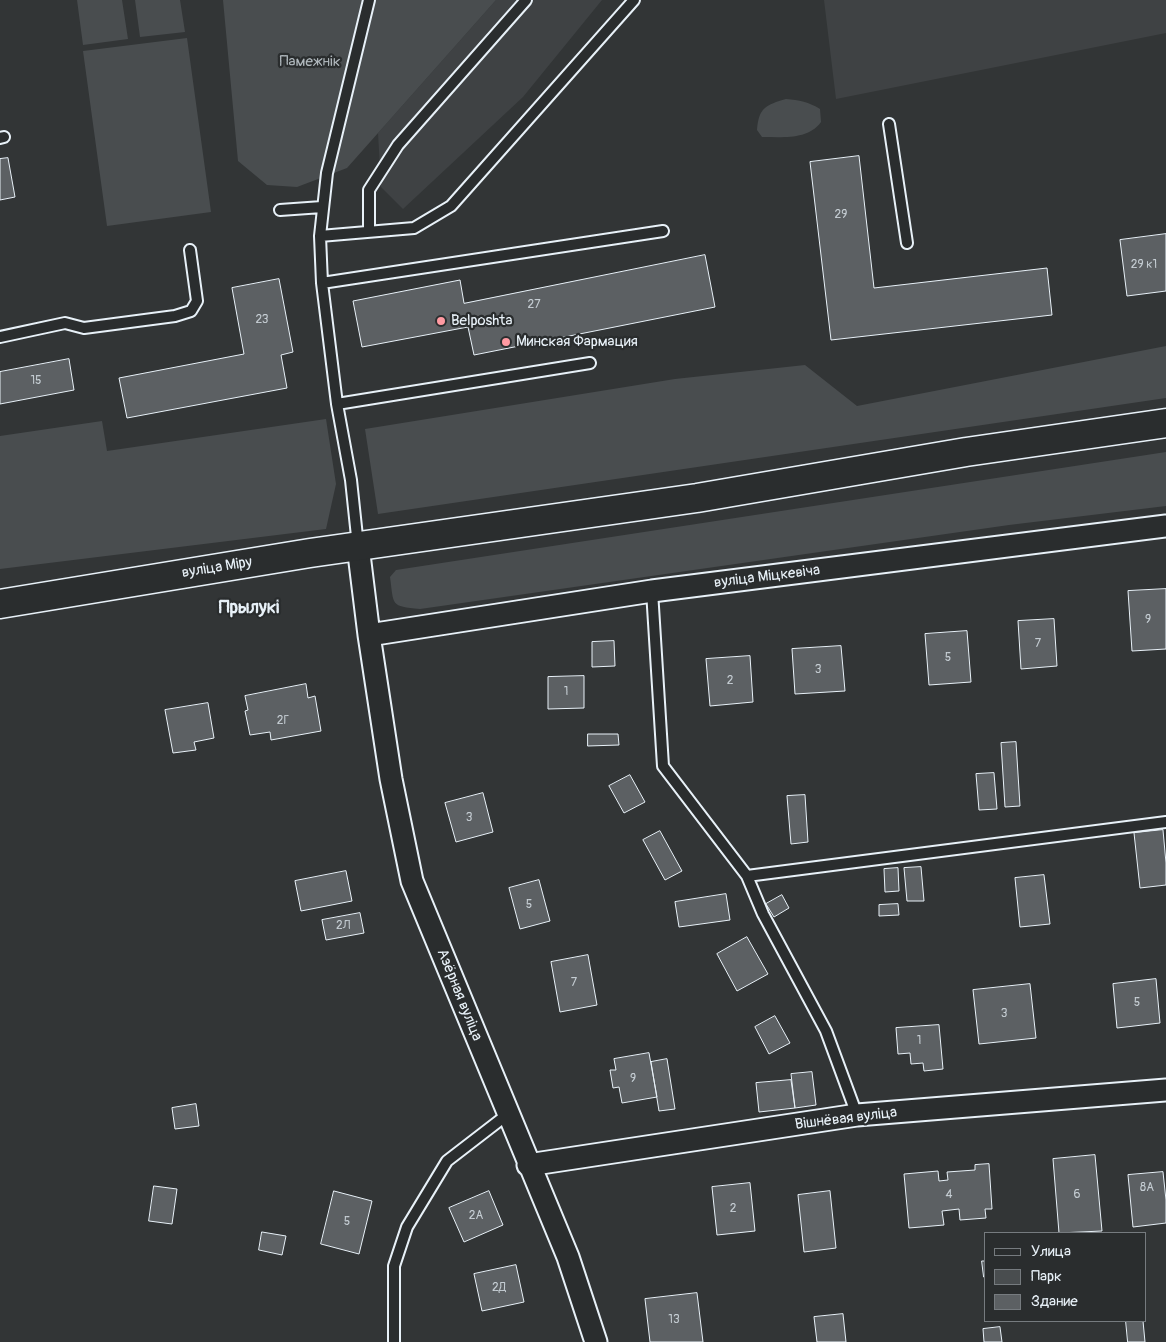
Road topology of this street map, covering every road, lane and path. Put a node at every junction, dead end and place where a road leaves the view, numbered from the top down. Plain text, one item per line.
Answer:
1 (369, 0) edge
2 (526, 0) edge
3 (634, 0) edge
4 (889, 124) dead end
5 (322, 208) junction
6 (280, 210) dead end
7 (663, 231) dead end
8 (369, 232) junction
9 (320, 236) junction
10 (907, 243) dead end
11 (190, 250) dead end
12 (322, 283) junction
13 (0, 337) edge
14 (590, 363) dead end
15 (337, 404) junction
16 (1166, 423) edge
17 (1166, 526) edge
18 (358, 546) junction
19 (652, 591) junction
20 (0, 604) edge
21 (369, 635) junction
22 (1166, 822) edge
23 (747, 876) junction
24 (1166, 1090) edge
25 (508, 1114) junction
26 (857, 1115) junction
27 (528, 1165) junction
28 (394, 1342) edge
29 (596, 1342) edge

1 - 5 lane
2 - 8 lane
3 - 8 lane
4 - 10 lane
5 - 6 lane
5 - 9 lane
7 - 12 lane
8 - 9 lane
9 - 12 lane
11 - 13 lane
12 - 15 lane
14 - 15 lane
15 - 18 lane
16 - 18 street, вуліца Міру
17 - 19 street, вуліца Міцкевіча
18 - 20 street, вуліца Міру
18 - 21 street, Азёрная вуліца
19 - 21 street, вуліца Міцкевіча
19 - 23 lane
21 - 25 street, Азёрная вуліца
22 - 23 lane
23 - 26 lane
24 - 26 street, Вішнёвая вуліца
25 - 27 street, Азёрная вуліца
25 - 28 lane
26 - 27 street, Вішнёвая вуліца
27 - 29 street, Азёрная вуліца

